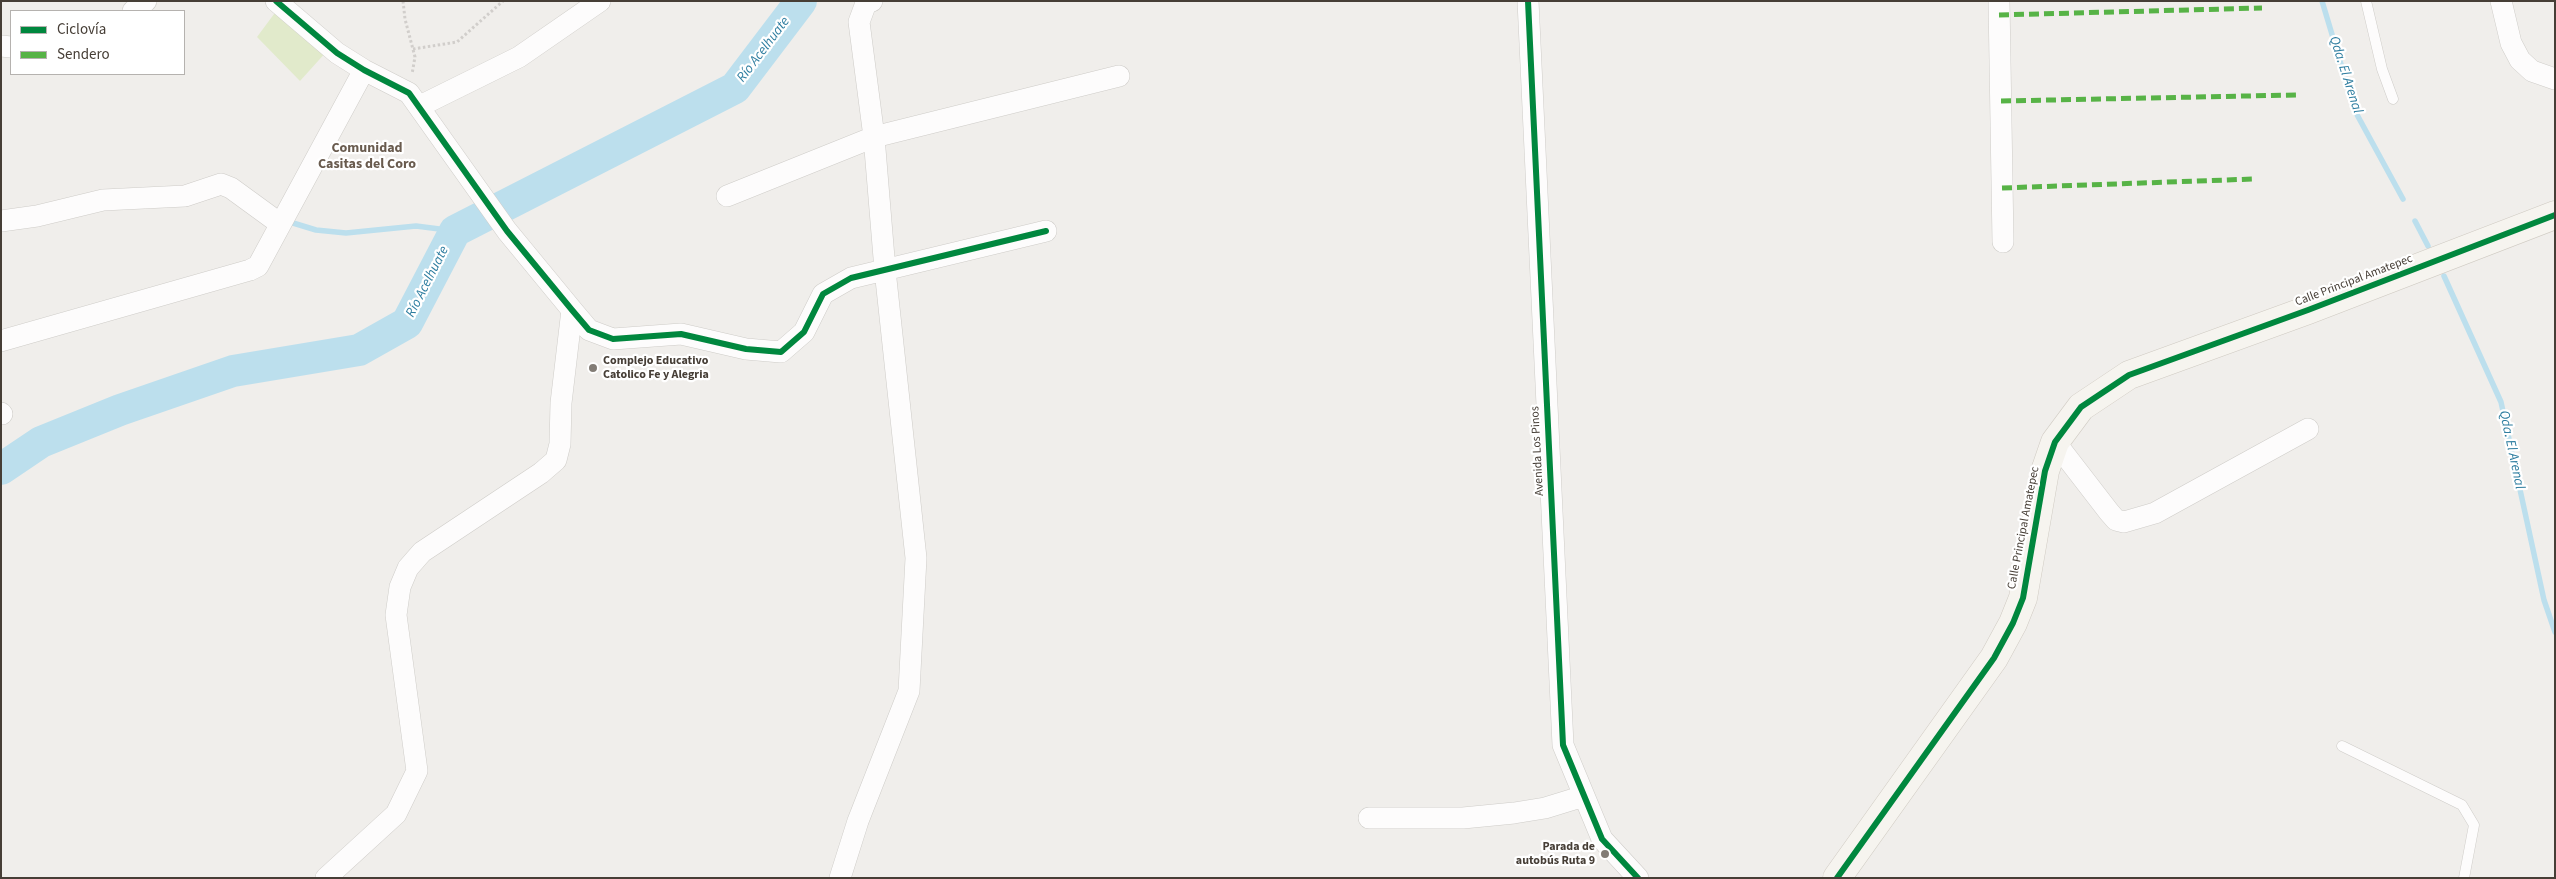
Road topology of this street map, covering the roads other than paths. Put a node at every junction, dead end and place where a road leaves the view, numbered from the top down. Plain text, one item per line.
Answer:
1 (146, 1) edge
2 (276, 1) edge
3 (600, 1) edge
4 (872, 1) edge
5 (1528, 1) edge
6 (1999, 1) edge
7 (2366, 1) edge
8 (2500, 1) edge
9 (134, 10) edge
10 (364, 70) junction
11 (1119, 76) dead end
12 (2555, 79) edge
13 (2393, 99) dead end
14 (415, 100) junction
15 (874, 137) junction
16 (727, 196) dead end
17 (2555, 215) edge
18 (1, 221) edge
19 (279, 223) junction
20 (1046, 231) dead end
21 (2003, 242) dead end
22 (885, 270) junction
23 (572, 310) junction
24 (1, 341) edge
25 (2308, 429) dead end
26 (2055, 442) junction
27 (2342, 746) dead end
28 (1584, 796) junction
29 (1369, 818) dead end
30 (326, 878) edge
31 (840, 878) edge
32 (1638, 878) edge
33 (1837, 878) edge
34 (2464, 878) edge

1 - 9 street
2 - 10 street
3 - 14 street
4 - 15 street
5 - 28 street, Avenida Los Pinos
6 - 21 street
7 - 13 lane
8 - 12 street
10 - 14 street
10 - 19 street
11 - 15 street
14 - 23 street
15 - 16 street
15 - 22 street
17 - 26 street, Calle Principal Amatepec
18 - 19 street
19 - 24 street
20 - 22 street
22 - 23 street
22 - 31 street
23 - 30 street
25 - 26 street
26 - 33 street, Calle Principal Amatepec
27 - 34 lane
28 - 29 street
28 - 32 street, Avenida Los Pinos

